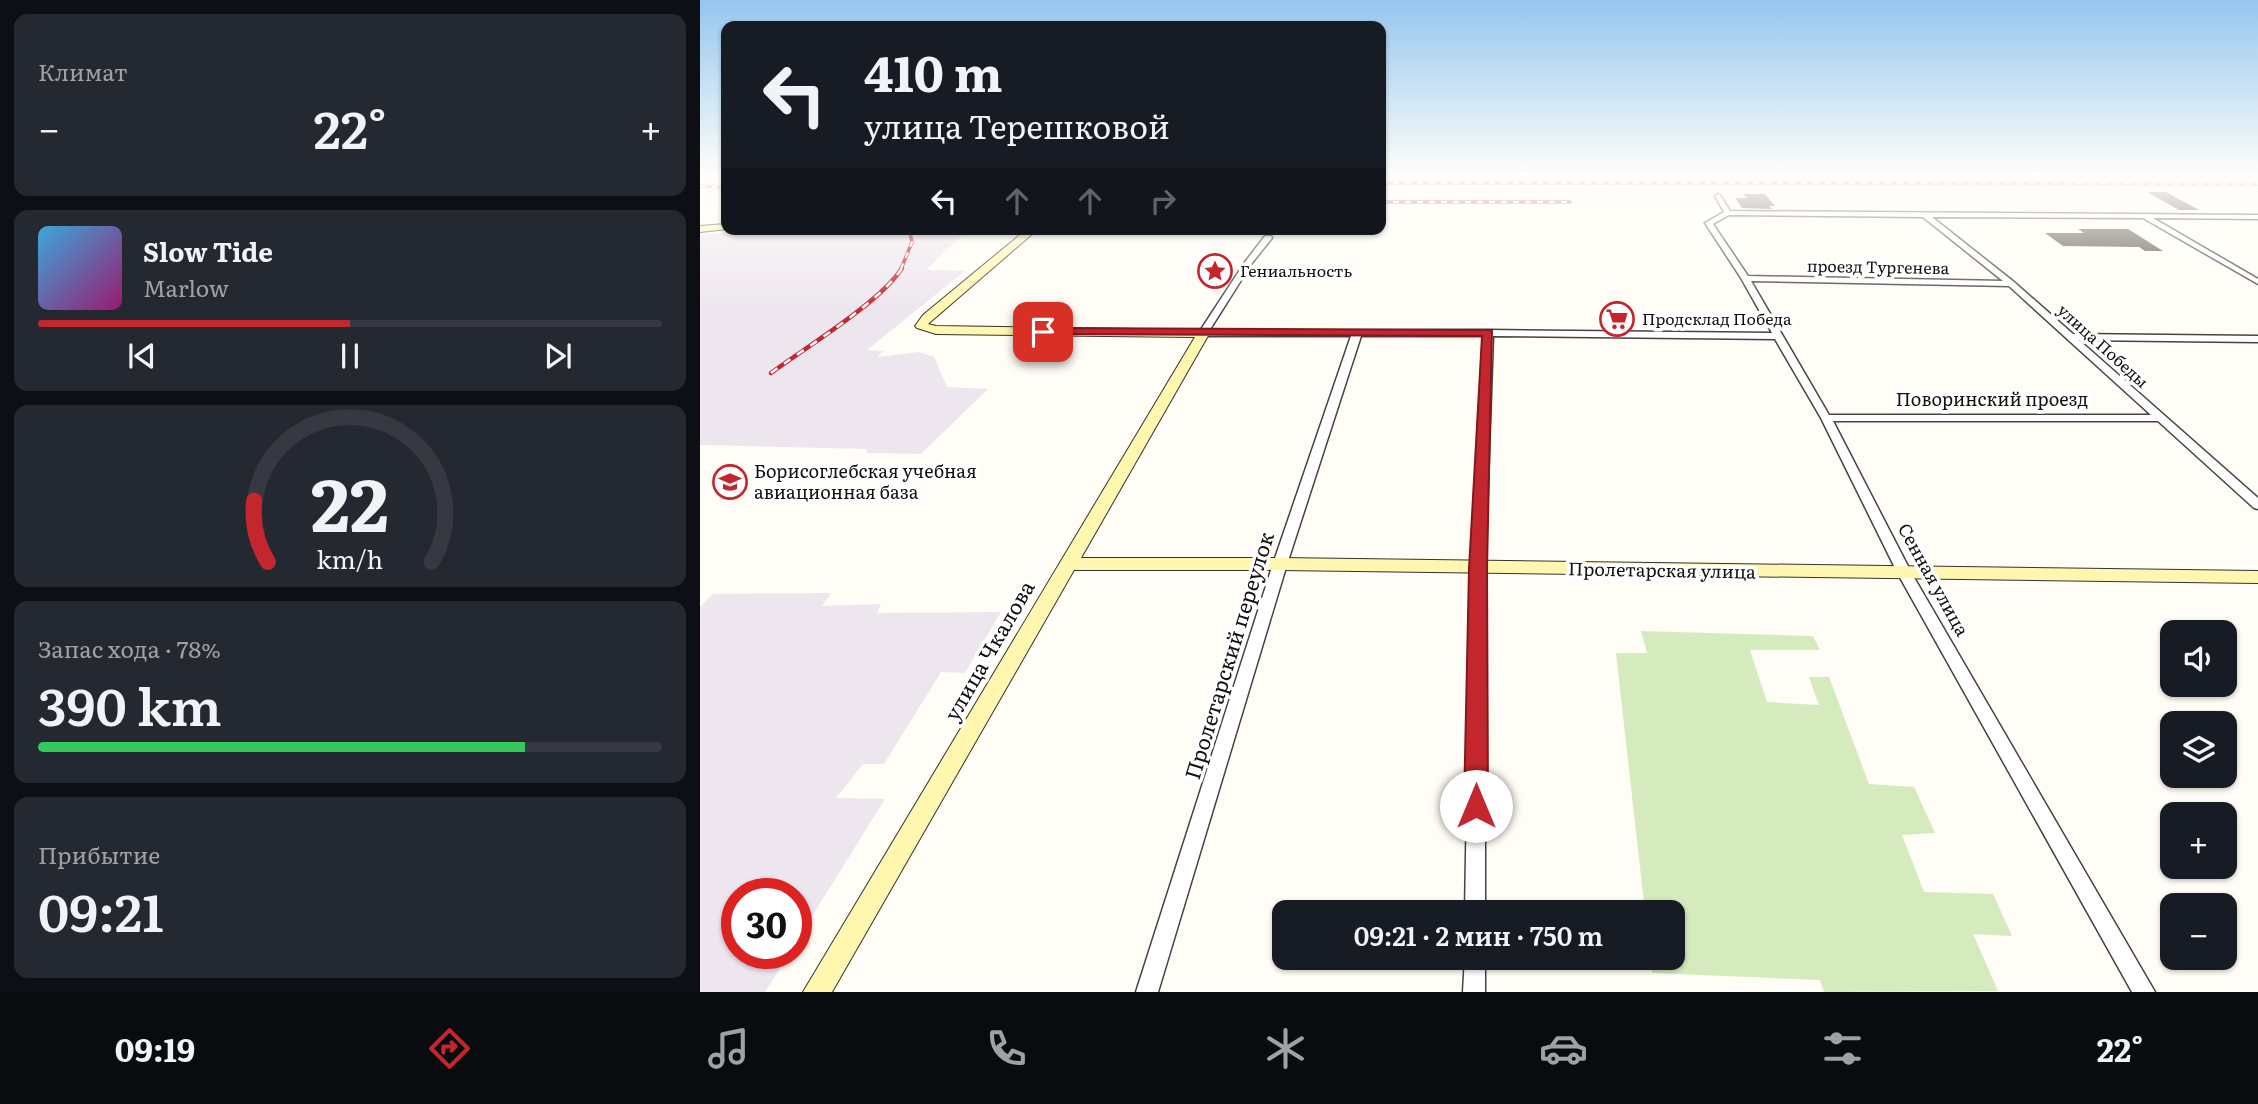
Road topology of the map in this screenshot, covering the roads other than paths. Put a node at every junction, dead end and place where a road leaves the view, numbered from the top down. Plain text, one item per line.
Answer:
1 (1712, 221) edge
2 (1933, 221) edge
3 (2154, 221) edge
4 (721, 228) edge
5 (700, 229) edge
6 (1027, 235) edge
7 (1268, 238) dead end
8 (1745, 278) junction
9 (2258, 282) edge
10 (2011, 284) junction
11 (1357, 333) junction
12 (1488, 333) junction
13 (1203, 334) junction
14 (1778, 337) junction
15 (2070, 337) junction
16 (2258, 339) edge
17 (1826, 418) junction
18 (2158, 418) junction
19 (2258, 505) edge
20 (1067, 564) junction
21 (1280, 564) junction
22 (1478, 569) junction
23 (1905, 574) junction
24 (2258, 577) edge
25 (1475, 900) edge
26 (1475, 970) edge
27 (817, 992) edge
28 (1147, 992) edge
29 (1474, 992) edge
30 (2144, 992) edge

1 - 8 street, Сенная улица
2 - 10 street, улица Победы
3 - 9 street
4 - 5 street
6 - 13 street
7 - 13 street
8 - 10 street, проезд Тургенева
8 - 14 street, Сенная улица
10 - 15 street, улица Победы
11 - 12 street
11 - 13 street
11 - 21 street, Пролетарский переулок
12 - 14 street
12 - 22 street
13 - 20 street, улица Чкалова
14 - 17 street, Сенная улица
15 - 16 street
15 - 18 street, улица Победы
17 - 18 street, Поворинский проезд
17 - 23 street, Сенная улица
18 - 19 street, улица Победы
20 - 21 street, Пролетарская улица
20 - 27 street, улица Чкалова
21 - 22 street, Пролетарская улица
21 - 28 street, Пролетарский переулок
22 - 23 street, Пролетарская улица
22 - 25 street
23 - 24 street, Пролетарская улица
23 - 30 street, Сенная улица
26 - 29 street

